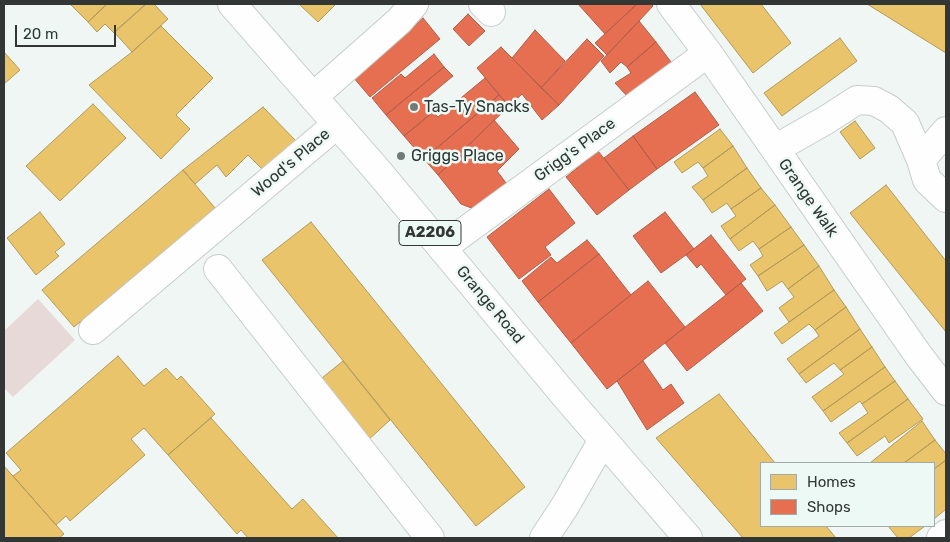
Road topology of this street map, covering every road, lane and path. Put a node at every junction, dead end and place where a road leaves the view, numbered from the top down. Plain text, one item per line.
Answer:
1 (232, 4) edge
2 (414, 4) edge
3 (671, 4) edge
4 (708, 53) junction
5 (313, 97) junction
6 (336, 125) junction
7 (946, 131) edge
8 (775, 149) junction
9 (921, 160) junction
10 (946, 198) edge
11 (442, 248) junction
12 (218, 269) dead end
13 (93, 330) dead end
14 (946, 391) edge
15 (603, 440) junction
16 (946, 534) edge
17 (430, 538) edge
18 (544, 538) edge
19 (688, 538) edge
20 (941, 538) edge

1 - 5 street, Grange Road / A2206
2 - 5 street
3 - 4 street, Grange Walk
4 - 8 street, Grange Walk
4 - 11 street, Grigg's Place
5 - 6 street, Grange Road / A2206
6 - 11 street, Grange Road / A2206
6 - 13 street, Wood's Place
7 - 9 street
8 - 9 street
8 - 14 street, Grange Walk
9 - 10 street
11 - 15 street, Grange Road / A2206
12 - 17 street
15 - 18 street
15 - 19 street, Grange Road / A2206
16 - 20 street

